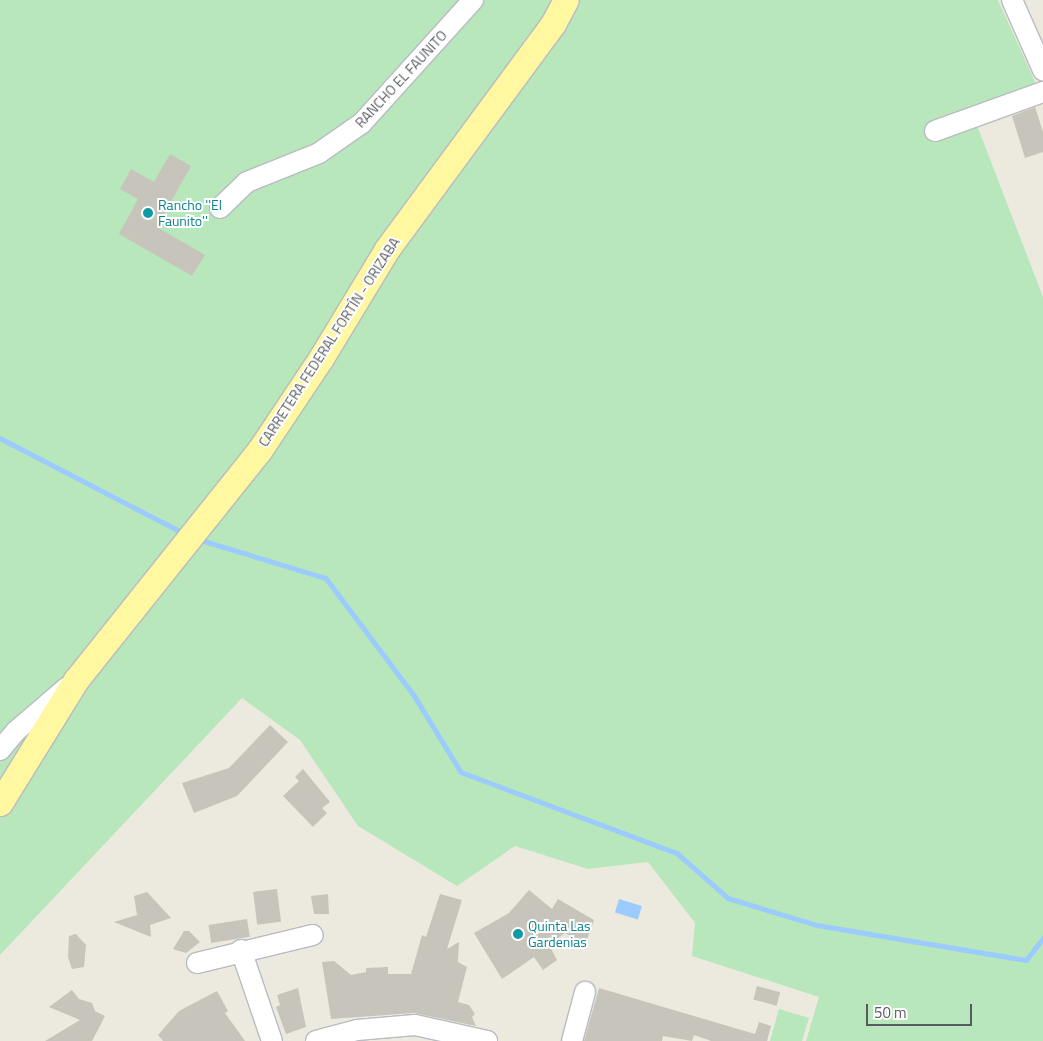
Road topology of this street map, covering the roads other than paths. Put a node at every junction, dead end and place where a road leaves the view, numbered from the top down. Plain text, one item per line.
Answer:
1 (473, 0) edge
2 (566, 0) edge
3 (1012, 0) edge
4 (1043, 70) edge
5 (1043, 92) edge
6 (935, 131) dead end
7 (220, 208) dead end
8 (76, 680) junction
9 (0, 750) edge
10 (0, 803) edge
11 (313, 935) dead end
12 (241, 950) junction
13 (197, 963) dead end
14 (585, 992) dead end
15 (435, 1035) edge
16 (272, 1041) edge
17 (316, 1041) edge
18 (487, 1041) edge
19 (572, 1041) edge

1 - 7 street, RANCHO EL FAUNITO
2 - 8 main road, CARRETERA FEDERAL FORTÍN - ORIZABA
3 - 4 street
5 - 6 street
8 - 9 street
8 - 10 main road, CARRETERA FEDERAL FORTÍN - ORIZABA
11 - 12 street
12 - 13 street
12 - 16 street
14 - 19 street
15 - 17 street
15 - 18 street

